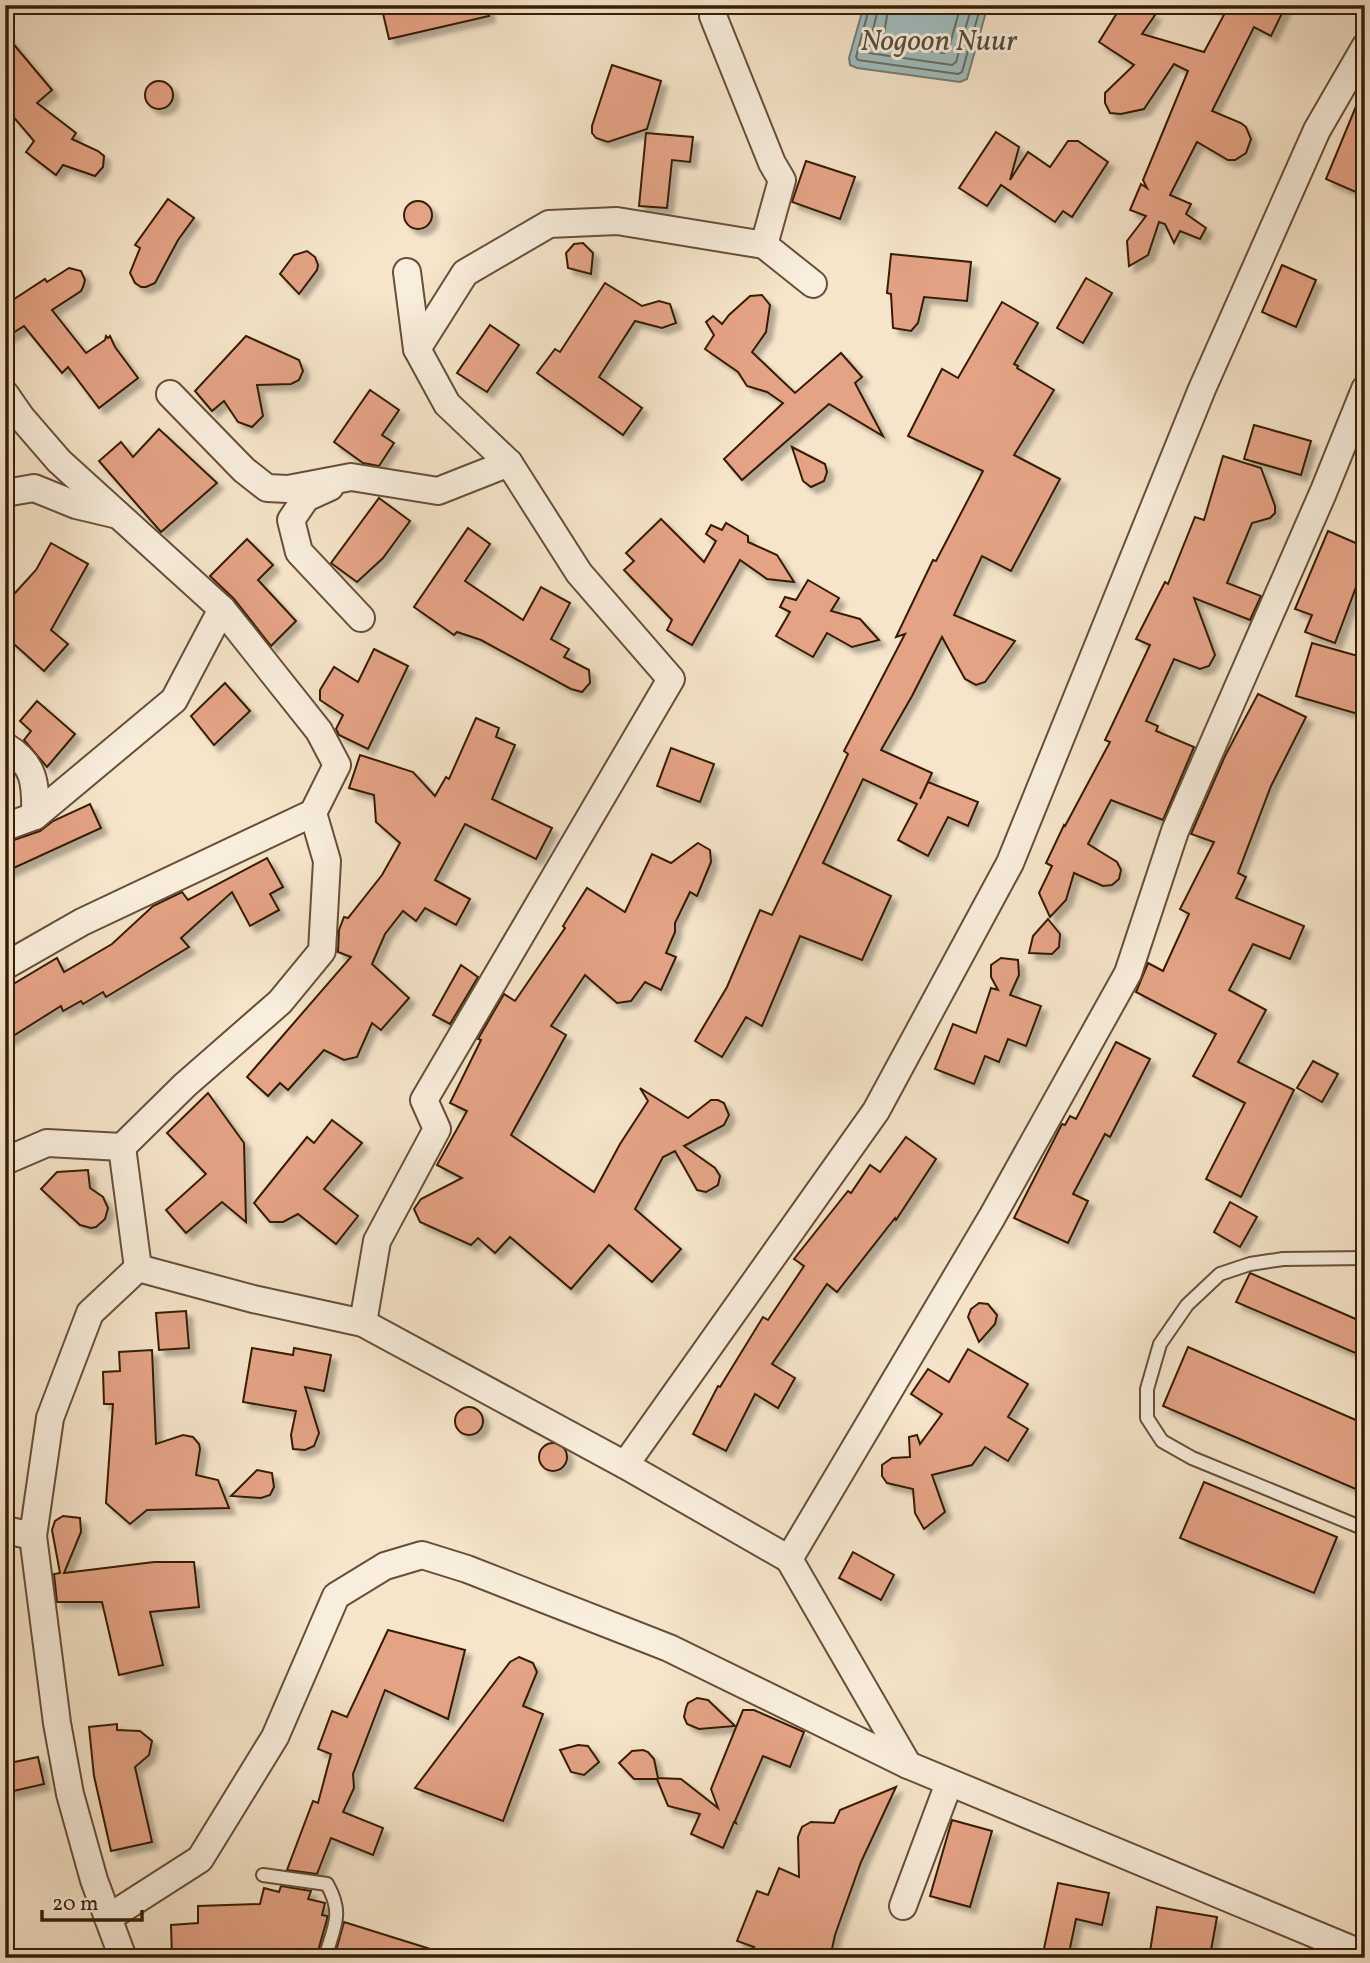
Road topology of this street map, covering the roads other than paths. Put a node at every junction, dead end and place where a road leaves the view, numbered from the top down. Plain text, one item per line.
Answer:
1 (713, 16) dead end
2 (1365, 47) edge
3 (764, 245) junction
4 (407, 272) dead end
5 (813, 284) dead end
6 (417, 349) junction
7 (1365, 389) edge
8 (5, 394) edge
9 (170, 394) dead end
10 (509, 463) junction
11 (5, 475) edge
12 (351, 477) junction
13 (34, 488) junction
14 (5, 492) edge
15 (121, 516) junction
16 (222, 610) junction
17 (361, 618) dead end
18 (5, 746) edge
19 (313, 813) junction
20 (35, 816) junction
21 (5, 827) edge
22 (5, 966) edge
23 (122, 1147) junction
24 (5, 1161) edge
25 (1365, 1258) edge
26 (138, 1268) junction
27 (363, 1323) junction
28 (625, 1465) junction
29 (1365, 1529) edge
30 (5, 1530) edge
31 (33, 1536) junction
32 (789, 1559) junction
33 (908, 1765) junction
34 (950, 1783) junction
35 (264, 1875) dead end
36 (903, 1906) dead end
37 (108, 1917) junction
38 (1365, 1955) edge
39 (123, 1958) edge
40 (325, 1958) edge

1 - 3 street
2 - 28 street
3 - 5 street
3 - 6 street
4 - 6 street
6 - 10 street
7 - 32 street
8 - 15 street
9 - 12 street
10 - 12 street
10 - 27 street
11 - 13 street
12 - 17 street
13 - 14 street
13 - 15 street
15 - 16 street
16 - 19 street
16 - 20 street
18 - 20 street
19 - 22 street
19 - 23 street
20 - 21 street
23 - 24 street
23 - 26 street
25 - 29 lane
26 - 27 street
26 - 31 street
27 - 28 street
28 - 32 street
30 - 31 street
31 - 37 street
32 - 33 street
33 - 34 street
33 - 37 street
34 - 36 street
34 - 38 street
35 - 40 lane
37 - 39 street

